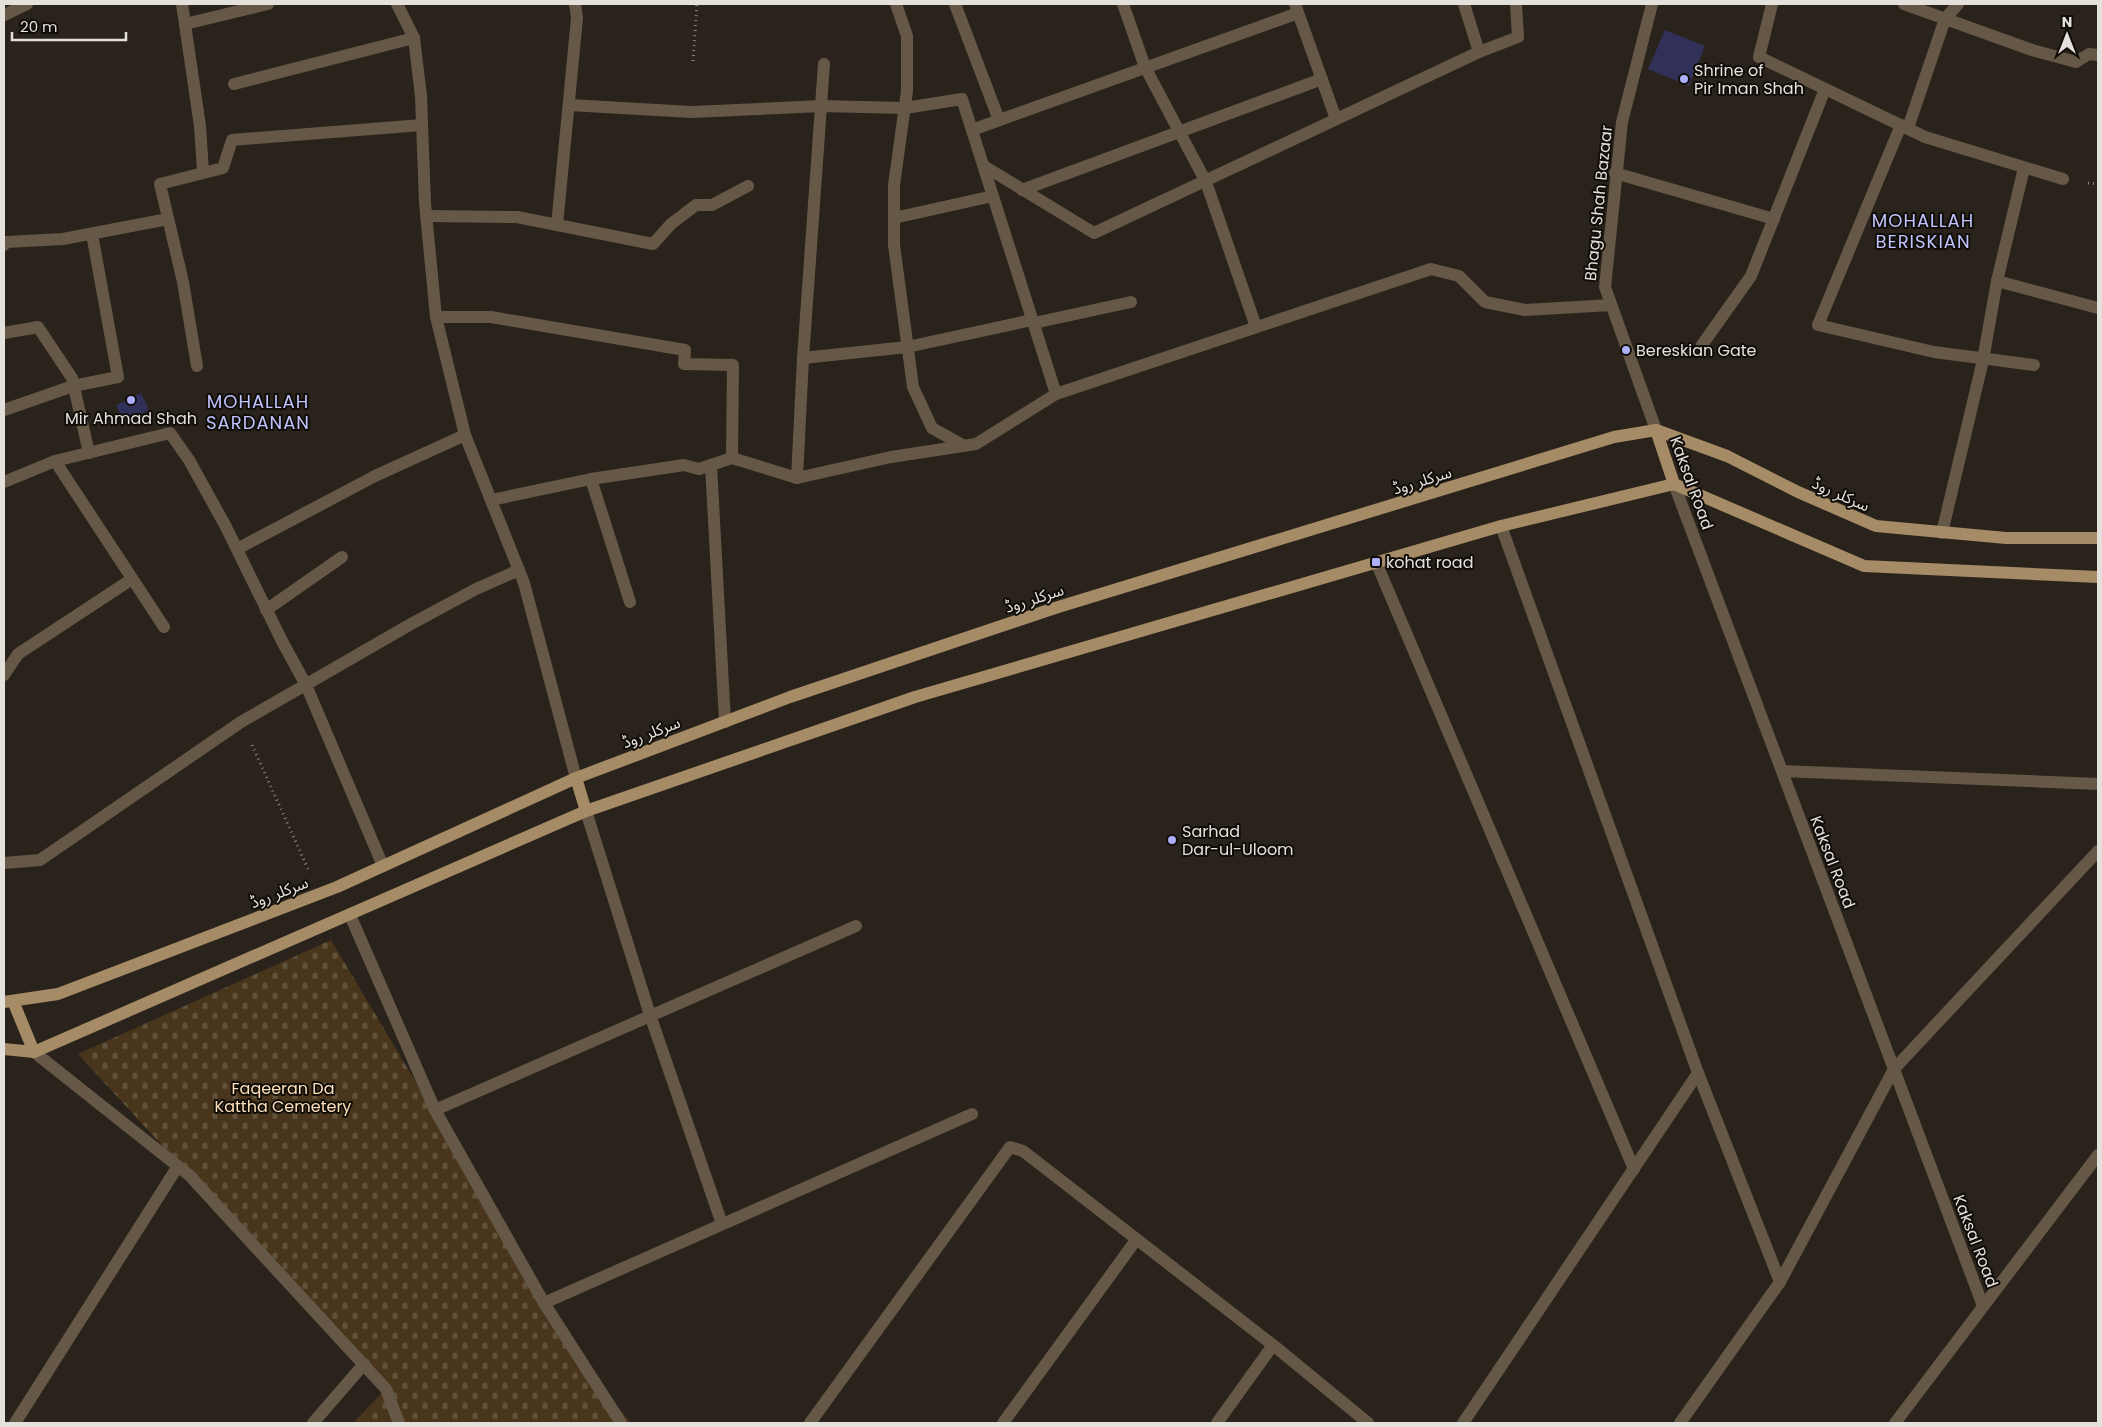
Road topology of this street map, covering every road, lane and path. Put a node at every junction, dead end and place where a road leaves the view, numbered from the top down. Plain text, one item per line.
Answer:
1 (27, 4) edge
2 (182, 4) edge
3 (268, 4) edge
4 (397, 4) edge
5 (575, 4) edge
6 (696, 4) edge
7 (896, 4) edge
8 (955, 4) edge
9 (1123, 4) edge
10 (1464, 4) edge
11 (1516, 4) edge
12 (1652, 4) edge
13 (1772, 4) edge
14 (1904, 4) edge
15 (1958, 4) edge
16 (1296, 8) edge
17 (4, 15) edge
18 (1945, 19) junction
19 (185, 24) junction
20 (414, 38) junction
21 (1479, 52) junction
22 (2098, 55) edge
23 (693, 61) dead end
24 (824, 64) dead end
25 (1146, 67) junction
26 (1322, 79) junction
27 (234, 84) dead end
28 (1825, 89) junction
29 (569, 104) junction
30 (821, 106) junction
31 (905, 108) junction
32 (1336, 119) junction
33 (999, 120) junction
34 (422, 125) junction
35 (1904, 127) junction
36 (972, 130) junction
37 (1178, 132) junction
38 (984, 166) junction
39 (2024, 168) junction
40 (203, 171) junction
41 (1615, 172) junction
42 (2063, 180) dead end
43 (1206, 182) junction
44 (748, 186) dead end
45 (1022, 190) junction
46 (993, 196) junction
47 (426, 216) junction
48 (894, 218) junction
49 (1774, 218) junction
50 (168, 219) junction
51 (558, 226) junction
52 (92, 234) junction
53 (4, 245) edge
54 (1997, 281) junction
55 (1131, 302) dead end
56 (1611, 305) junction
57 (2098, 308) edge
58 (436, 317) junction
59 (1033, 322) junction
60 (1256, 328) junction
61 (4, 333) edge
62 (1702, 345) dead end
63 (907, 347) junction
64 (804, 358) junction
65 (1983, 360) junction
66 (2034, 365) dead end
67 (197, 366) dead end
68 (73, 386) junction
69 (1056, 394) junction
70 (4, 410) edge
71 (1656, 430) junction
72 (465, 434) junction
73 (964, 446) junction
74 (88, 453) junction
75 (732, 458) junction
76 (56, 461) junction
77 (711, 465) junction
78 (797, 478) junction
79 (591, 479) junction
80 (4, 482) edge
81 (1674, 484) junction
82 (491, 500) junction
83 (1500, 526) junction
84 (1942, 533) junction
85 (2097, 542) edge
86 (237, 549) junction
87 (342, 557) dead end
88 (1376, 562) junction
89 (519, 570) junction
90 (2098, 577) edge
91 (132, 579) junction
92 (630, 602) dead end
93 (266, 610) junction
94 (164, 627) dead end
95 (4, 675) edge
96 (306, 685) junction
97 (241, 722) junction
98 (725, 722) junction
99 (1782, 772) junction
100 (576, 778) junction
101 (2098, 784) edge
102 (586, 811) junction
103 (2098, 851) edge
104 (4, 863) edge
105 (383, 866) junction
106 (319, 894) junction
107 (350, 915) junction
108 (856, 926) dead end
109 (8, 1001) edge
110 (650, 1015) junction
111 (4, 1048) edge
112 (34, 1052) junction
113 (1894, 1069) junction
114 (1698, 1073) junction
115 (435, 1110) junction
116 (972, 1114) dead end
117 (2098, 1155) edge
118 (178, 1166) junction
119 (1634, 1169) junction
120 (722, 1224) junction
121 (1136, 1240) junction
122 (1780, 1282) junction
123 (544, 1303) junction
124 (1983, 1306) junction
125 (1273, 1345) junction
126 (364, 1364) junction
127 (15, 1423) edge
128 (314, 1423) edge
129 (399, 1423) edge
130 (621, 1423) edge
131 (810, 1423) edge
132 (1003, 1423) edge
133 (1217, 1423) edge
134 (1368, 1423) edge
135 (1464, 1423) edge
136 (1680, 1423) edge
137 (1895, 1423) edge

1 - 17 street
2 - 19 street
3 - 19 street
4 - 20 street
5 - 29 street
6 - 23 path
7 - 31 street
8 - 33 street
9 - 25 street
10 - 21 street
11 - 21 street
12 - 41 street, Bhagu Shah Bazaar
13 - 28 street
14 - 18 street
15 - 18 street
16 - 25 street
16 - 26 street
18 - 22 street
18 - 35 street
19 - 40 street
20 - 27 street
20 - 34 street
21 - 32 street
24 - 30 street
25 - 33 street
25 - 37 street
26 - 32 street
26 - 37 street
28 - 35 street
28 - 49 street
29 - 30 street
29 - 51 street
30 - 31 street
30 - 64 street
31 - 36 street
31 - 48 street
32 - 43 street
33 - 36 street
34 - 40 street
34 - 47 street
35 - 39 street
35 - 65 street
36 - 38 street
37 - 43 street
37 - 45 street
38 - 45 street
38 - 46 street
39 - 42 street
39 - 54 street
40 - 50 street
41 - 49 street
41 - 56 street, Bhagu Shah Bazaar
43 - 45 street
43 - 60 street
44 - 51 street
46 - 48 street
46 - 59 street
47 - 51 street
47 - 58 street
48 - 63 street
49 - 62 street
50 - 52 street
50 - 67 street
52 - 53 street
52 - 68 street
54 - 57 street
54 - 65 street
55 - 59 street
56 - 60 street
56 - 71 street, Bhagu Shah Bazaar
58 - 72 street
58 - 75 street
59 - 63 street
59 - 69 street
60 - 69 street
61 - 68 street
63 - 64 street
63 - 73 street
64 - 78 street
65 - 66 street
65 - 84 street
68 - 70 street
68 - 74 street
69 - 73 street
71 - 81 main road, Kaksal Road
71 - 84 main road, سرکلر روڈ
71 - 98 main road, سرکلر روڈ
72 - 82 street
72 - 86 street
73 - 78 street
74 - 76 street
74 - 86 street
75 - 77 street
75 - 78 street
76 - 80 street
76 - 91 street
77 - 79 street
77 - 98 street
79 - 82 street
79 - 92 street
81 - 83 main road
81 - 90 main road
81 - 99 street, Kaksal Road
82 - 89 street
83 - 88 main road
83 - 114 street
84 - 85 main road, سرکلر روڈ
86 - 93 street
87 - 93 street
88 - 102 main road
88 - 119 street
89 - 96 street
89 - 100 street
91 - 94 street
91 - 95 street
93 - 96 street
96 - 97 street
96 - 105 street
97 - 104 street
97 - 106 path
98 - 100 main road, سرکلر روڈ
99 - 101 street
99 - 113 street, Kaksal Road
100 - 102 main road
100 - 105 main road, سرکلر روڈ
102 - 107 main road
102 - 110 street
103 - 113 street
105 - 106 main road, سرکلر روڈ
106 - 109 main road, سرکلر روڈ
107 - 112 main road
107 - 115 street
108 - 110 street
109 - 112 main road
110 - 115 street
110 - 120 street
111 - 112 main road
112 - 118 street
113 - 122 street
113 - 124 street, Kaksal Road
114 - 119 street
114 - 122 street
115 - 123 street
116 - 120 street
117 - 124 street
118 - 126 street
118 - 127 street
119 - 135 street
120 - 123 street
121 - 125 street
121 - 131 street
121 - 132 street
122 - 136 street
123 - 130 street
124 - 137 street
125 - 133 street
125 - 134 street
126 - 128 street
126 - 129 street

